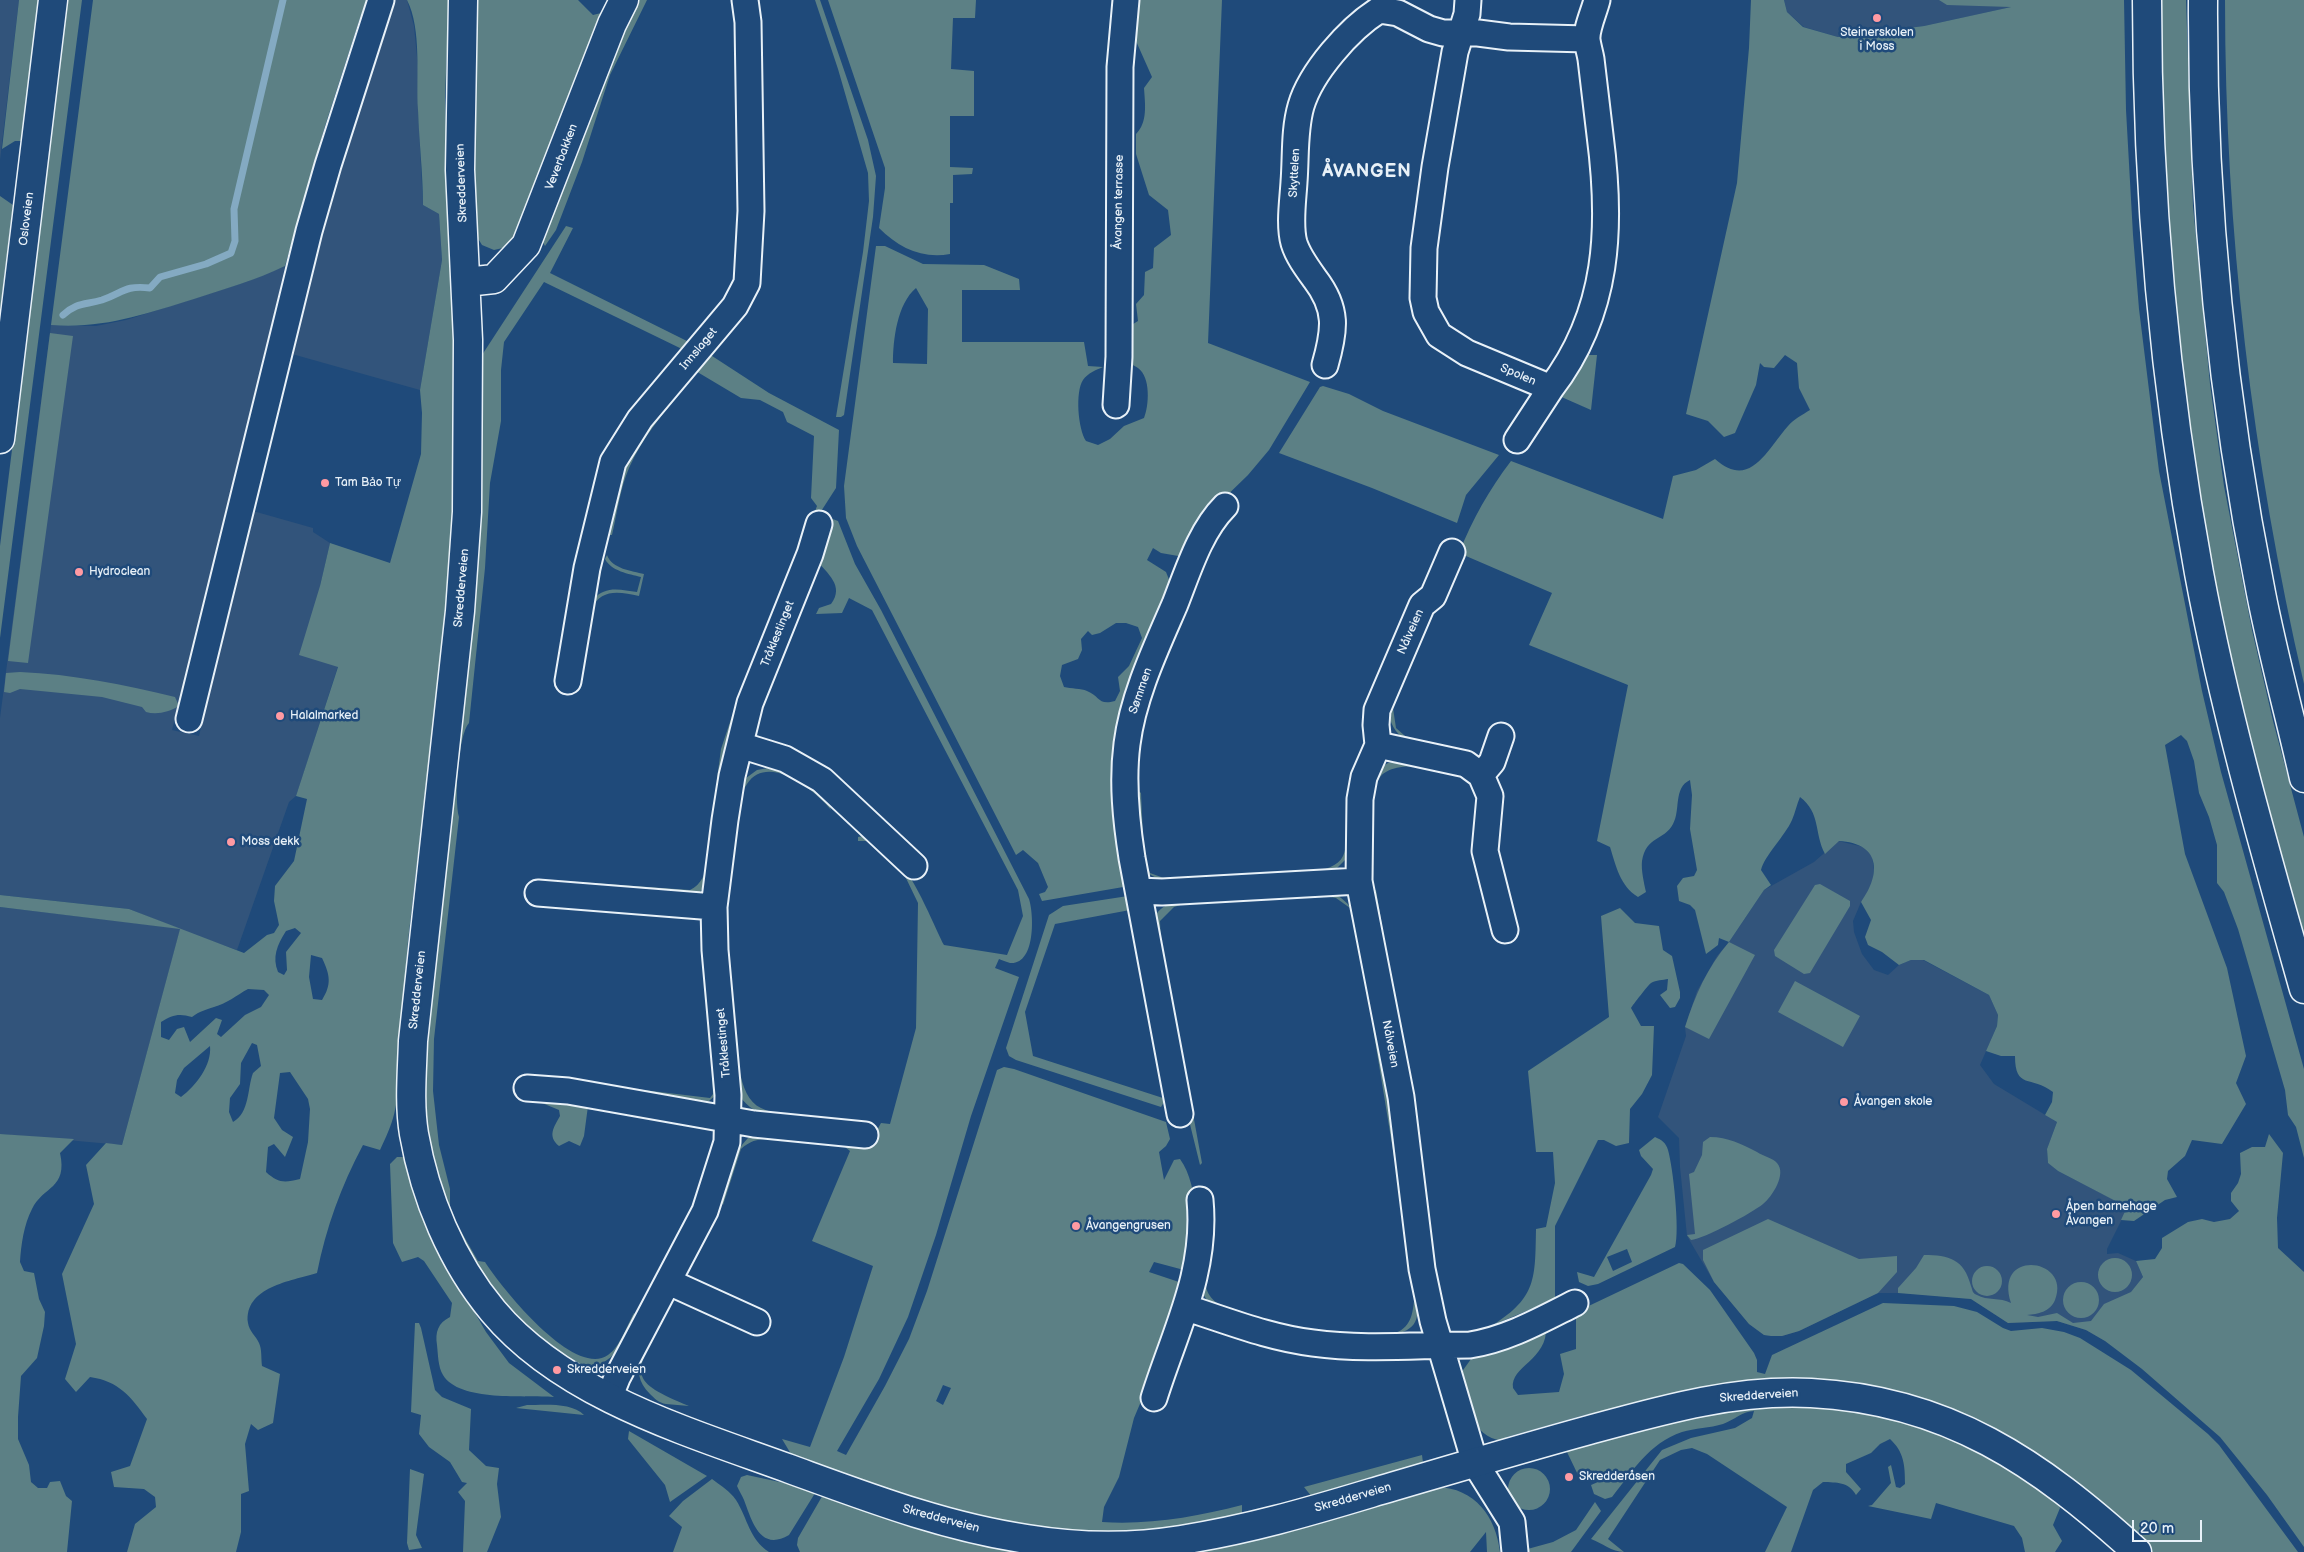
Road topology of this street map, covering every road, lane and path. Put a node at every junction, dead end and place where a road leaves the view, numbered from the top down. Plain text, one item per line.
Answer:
1 (53, 0) edge
2 (380, 0) edge
3 (463, 0) edge
4 (624, 0) edge
5 (744, 0) edge
6 (1126, 0) edge
7 (1468, 0) edge
8 (1597, 0) edge
9 (2147, 0) edge
10 (2203, 0) edge
11 (1378, 5) edge
12 (1462, 33) junction
13 (1587, 39) junction
14 (466, 282) junction
15 (1325, 365) dead end
16 (1551, 388) junction
17 (1116, 405) dead end
18 (0, 439) edge
19 (1517, 440) dead end
20 (1225, 506) dead end
21 (819, 524) dead end
22 (1452, 552) dead end
23 (568, 681) dead end
24 (189, 719) dead end
25 (1502, 736) dead end
26 (740, 745) junction
27 (1378, 745) junction
28 (1481, 775) junction
29 (2304, 778) edge
30 (914, 866) dead end
31 (1359, 881) junction
32 (1139, 891) junction
33 (538, 893) dead end
34 (714, 907) junction
35 (1506, 930) dead end
36 (2304, 989) edge
37 (527, 1088) dead end
38 (1180, 1114) dead end
39 (729, 1119) junction
40 (865, 1135) dead end
41 (1200, 1200) dead end
42 (669, 1282) junction
43 (1575, 1302) dead end
44 (1187, 1308) junction
45 (757, 1322) dead end
46 (1439, 1345) junction
47 (609, 1398) junction
48 (1154, 1398) dead end
49 (1474, 1463) junction
50 (1515, 1552) edge
51 (2137, 1552) edge

1 - 18 main road, Osloveien
2 - 24 street
3 - 14 main road, Skredderveien
4 - 14 main road, Veverbakken
5 - 23 street, Innslaget
6 - 17 street, Åvangen terrasse
7 - 12 street, Spolen
8 - 13 street
9 - 36 main road
10 - 29 main road
11 - 12 street
11 - 15 street, Skyttelen
12 - 13 street
12 - 16 street, Spolen
13 - 16 street, Spolen
14 - 47 main road, Skredderveien
16 - 19 street
20 - 32 street, Sømmen
21 - 26 street, Tråklestinget
22 - 27 street, Nålveien
25 - 28 street
26 - 30 street
26 - 34 street, Tråklestinget
27 - 28 street
27 - 31 street, Nålveien
28 - 35 street
31 - 32 street
31 - 46 street, Nålveien
32 - 38 street, Sømmen
33 - 34 street
34 - 39 street, Tråklestinget
37 - 39 street
39 - 40 street
39 - 42 street, Tråklestinget
41 - 44 street
42 - 45 street
42 - 47 street, Tråklestinget
43 - 46 street
44 - 46 street
44 - 48 street
46 - 49 street, Nålveien
47 - 49 main road, Skredderveien
49 - 50 street, Nålveien
49 - 51 main road, Skredderveien

